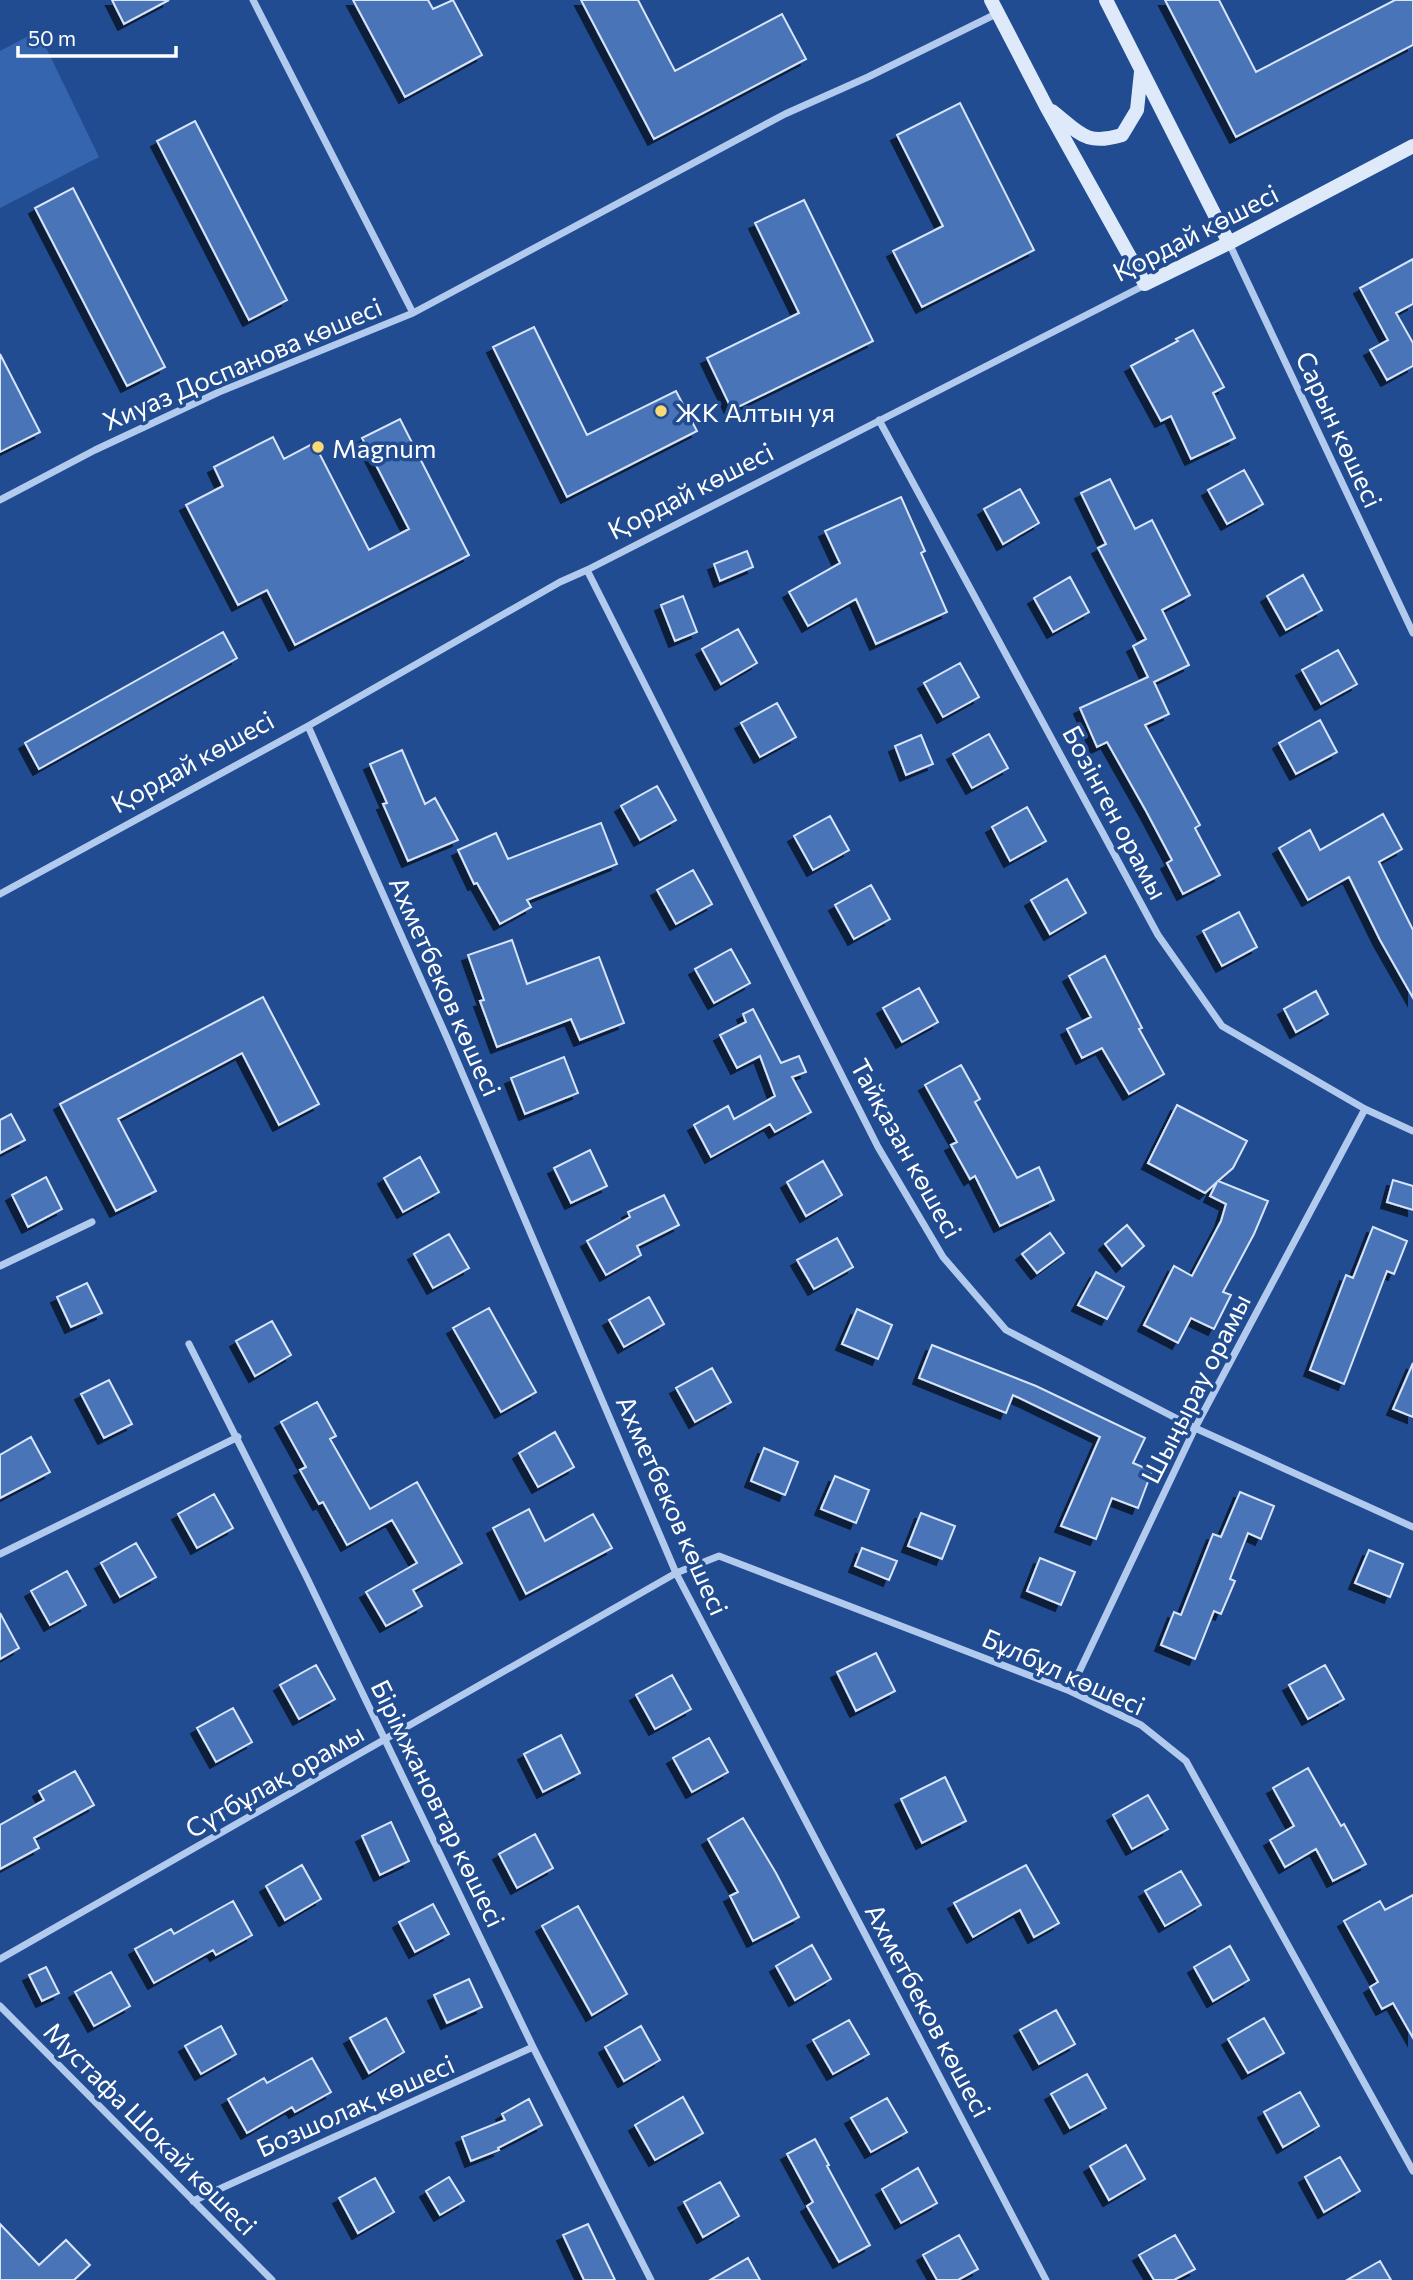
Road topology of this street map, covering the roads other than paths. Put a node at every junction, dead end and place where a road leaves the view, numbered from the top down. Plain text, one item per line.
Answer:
1 (253, 0) edge
2 (1106, 0) edge
3 (995, 6) edge
4 (1142, 70) junction
5 (1046, 106) junction
6 (1413, 146) edge
7 (1229, 243) junction
8 (1146, 284) junction
9 (412, 313) junction
10 (879, 420) junction
11 (0, 500) edge
12 (587, 570) junction
13 (1413, 633) edge
14 (308, 726) junction
15 (0, 894) edge
16 (1365, 1110) junction
17 (1413, 1130) edge
18 (92, 1222) dead end
19 (0, 1266) edge
20 (190, 1344) dead end
21 (1195, 1428) junction
22 (238, 1437) junction
23 (1413, 1527) edge
24 (0, 1554) edge
25 (676, 1573) junction
26 (1070, 1691) junction
27 (386, 1740) junction
28 (0, 1959) edge
29 (0, 2006) edge
30 (533, 2047) junction
31 (1413, 2171) edge
32 (194, 2201) junction
33 (272, 2280) edge
34 (651, 2280) edge
35 (1046, 2280) edge

1 - 9 street, Хиуаз Доспанова көшесі
2 - 4 street
3 - 5 street
3 - 9 street
4 - 5 street
4 - 7 street
5 - 8 street
6 - 7 street, Қордай көшесі
7 - 8 street, Қордай көшесі
7 - 13 street, Сарын көшесі
8 - 10 street, Қордай көшесі
9 - 11 street, Хиуаз Доспанова көшесі
10 - 12 street, Қордай көшесі
10 - 16 street, Бозінген орамы
12 - 14 street, Қордай көшесі
12 - 21 street, Тайқазан көшесі
14 - 15 street, Қордай көшесі
14 - 25 street, Ахметбеков көшесі
16 - 17 street, Бозінген орамы
16 - 21 street, Шыңырау орамы
18 - 19 street
20 - 22 street, Бірімжановтар көшесі
21 - 23 street, Тайқазан көшесі
21 - 26 street, Шыңырау орамы
22 - 24 street
22 - 27 street, Бірімжановтар көшесі
25 - 26 street, Бұлбұл көшесі
25 - 27 street, Cүтбұлақ орамы
25 - 35 street, Ахметбеков көшесі
26 - 31 street, Бұлбұл көшесі
27 - 28 street, Cүтбұлақ орамы
27 - 30 street, Бірімжановтар көшесі
29 - 32 street, Мустафа Шокай көшесі
30 - 32 street, Бозшолақ көшесі
30 - 34 street, Бірімжановтар көшесі
32 - 33 street, Мустафа Шокай көшесі

